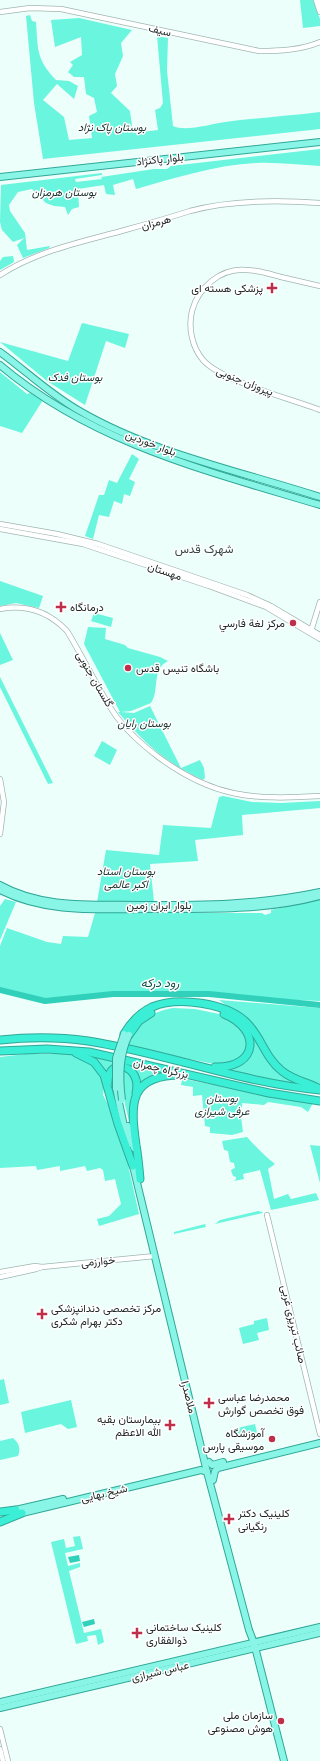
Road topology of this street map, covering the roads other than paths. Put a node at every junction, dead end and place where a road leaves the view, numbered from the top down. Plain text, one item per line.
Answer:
1 (316, 0) edge
2 (0, 12) edge
3 (320, 12) edge
4 (320, 42) edge
5 (320, 142) edge
6 (0, 177) edge
7 (320, 203) edge
8 (0, 275) edge
9 (320, 286) edge
10 (0, 352) edge
11 (0, 364) edge
12 (17, 364) junction
13 (10, 374) junction
14 (320, 410) edge
15 (320, 497) edge
16 (320, 504) edge
17 (0, 524) edge
18 (7, 528) junction
19 (0, 529) edge
20 (320, 602) edge
21 (0, 609) edge
22 (320, 612) edge
23 (312, 632) junction
24 (320, 634) edge
25 (320, 639) edge
26 (0, 779) edge
27 (320, 796) edge
28 (0, 834) edge
29 (0, 885) edge
30 (0, 890) edge
31 (320, 894) edge
32 (126, 1034) junction
33 (0, 1040) edge
34 (69, 1050) junction
35 (0, 1051) edge
36 (204, 1067) junction
37 (195, 1075) junction
38 (108, 1087) junction
39 (320, 1090) edge
40 (136, 1095) junction
41 (320, 1101) edge
42 (132, 1150) junction
43 (133, 1166) junction
44 (140, 1179) junction
45 (267, 1215) dead end
46 (155, 1256) junction
47 (42, 1267) junction
48 (0, 1272) edge
49 (0, 1277) edge
50 (320, 1434) edge
51 (320, 1439) edge
52 (320, 1443) edge
53 (247, 1458) junction
54 (208, 1467) junction
55 (213, 1480) junction
56 (19, 1511) junction
57 (0, 1513) edge
58 (0, 1518) edge
59 (0, 1522) edge
60 (320, 1627) edge
61 (249, 1630) junction
62 (320, 1633) edge
63 (255, 1646) junction
64 (245, 1647) junction
65 (197, 1659) junction
66 (82, 1686) junction
67 (0, 1702) edge
68 (0, 1708) edge
69 (0, 1729) edge
70 (0, 1748) edge
71 (3, 1761) edge
72 (8, 1761) edge
73 (284, 1761) edge

1 - 3 street
2 - 4 street, سیف
5 - 6 main road, بلوار پاکنژاد
7 - 8 street, هرمزان
9 - 14 street, پیروزان جنوبی
10 - 12 main road, بلوار خوردین
11 - 13 main road, بلوار خوردین
12 - 13 main road
12 - 15 main road, بلوار خوردین
13 - 16 main road, بلوار خوردین
17 - 18 street
18 - 19 street, مهستان
18 - 23 street, مهستان
20 - 23 street
21 - 27 street, گلستان جنوبی
22 - 23 street
23 - 24 street
23 - 25 street
26 - 28 street
29 - 31 main road, بلوار ایران زمین
30 - 31 main road, بلوار ایران زمین
32 - 36 highway
32 - 39 highway
32 - 42 main road, bridge
32 - 42 main road, bridge
33 - 36 highway, بزرگراه چمران
34 - 35 highway, بزرگراه چمران
34 - 37 highway, بزرگراه چمران
34 - 38 highway
36 - 39 highway, بزرگراه چمران
37 - 40 highway
37 - 41 highway, بزرگراه چمران
38 - 40 highway
38 - 43 highway
40 - 44 highway
42 - 43 main road, ملاصدرا
42 - 44 main road, ملاصدرا
43 - 46 main road, ملاصدرا
44 - 54 main road, ملاصدرا
45 - 50 street, صائب تبریزی غربی
46 - 47 street, خوارزمی
46 - 54 main road, ملاصدرا
47 - 48 street, خوارزمی
47 - 49 street, خوارزمی
51 - 53 main road, شیخ بهایی
52 - 53 main road, شیخ بهایی
53 - 54 main road, شیخ بهایی
54 - 55 main road
54 - 55 main road, ملاصدرا
54 - 56 main road, شیخ بهایی
54 - 61 main road, ملاصدرا
55 - 63 main road, ملاصدرا
56 - 57 highway
56 - 58 main road, شیخ بهایی
56 - 59 highway
60 - 63 main road, عباس شیرازی
61 - 63 main road, ملاصدرا
61 - 64 main road
62 - 63 main road, عباس شیرازی
63 - 64 main road, عباس شیرازی
63 - 73 main road, ملاصدرا
64 - 65 main road, عباس شیرازی
64 - 65 main road, عباس شیرازی
65 - 66 main road, عباس شیرازی
66 - 67 main road, عباس شیرازی
66 - 68 main road, عباس شیرازی
69 - 72 street
70 - 71 street

